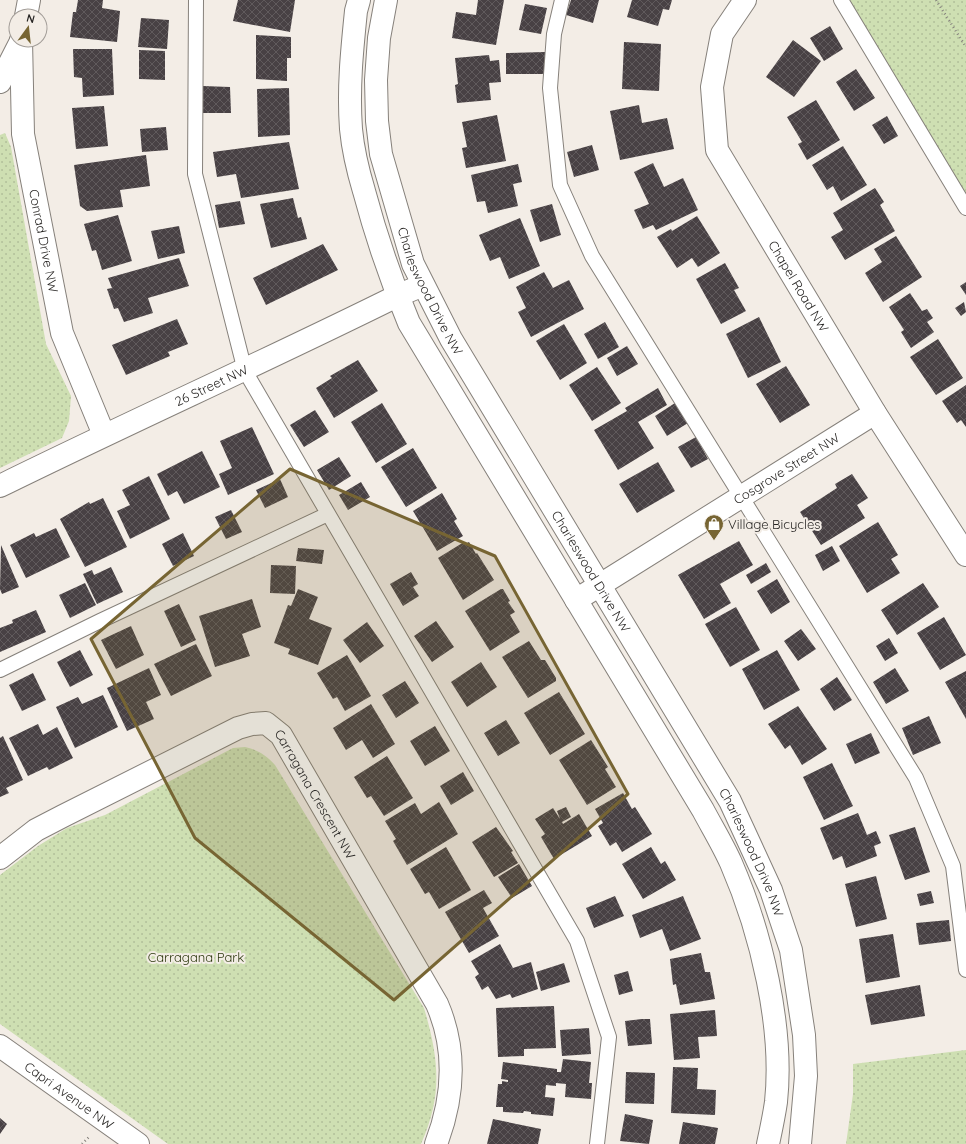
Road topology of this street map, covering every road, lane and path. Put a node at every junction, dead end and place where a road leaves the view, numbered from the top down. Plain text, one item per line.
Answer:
1 (196, 0) edge
2 (359, 0) edge
3 (386, 0) edge
4 (562, 0) edge
5 (744, 0) edge
6 (841, 0) edge
7 (936, 0) edge
8 (966, 47) edge
9 (17, 48) edge
10 (21, 48) edge
11 (0, 82) edge
12 (966, 208) edge
13 (423, 285) junction
14 (397, 296) junction
15 (245, 371) junction
16 (875, 413) junction
17 (104, 434) junction
18 (0, 486) edge
19 (741, 497) junction
20 (328, 514) junction
21 (966, 555) edge
22 (601, 585) junction
23 (576, 600) junction
24 (0, 670) edge
25 (4, 850) edge
26 (966, 970) edge
27 (0, 1046) edge
28 (138, 1144) edge
29 (436, 1144) edge
30 (597, 1144) edge
31 (768, 1144) edge
32 (800, 1144) edge

1 - 15 lane
2 - 14 street, Charleswood Drive NW
3 - 13 street, Charleswood Drive NW
4 - 19 lane
5 - 16 street, Chapel Road NW
6 - 12 lane
7 - 8 path
9 - 11 street, Conrad Drive NW
10 - 17 street, Conrad Drive NW
13 - 14 street, 26 Street NW
13 - 22 street, Charleswood Drive NW
14 - 15 street, 26 Street NW
14 - 23 street, Charleswood Drive NW
15 - 17 street, 26 Street NW
15 - 20 lane
16 - 19 street, Cosgrove Street NW
16 - 21 street, Chapel Road NW
17 - 18 street, 26 Street NW
19 - 22 street, Cosgrove Street NW
19 - 26 lane
20 - 24 lane
20 - 30 lane
22 - 23 street, Cosgrove Street NW
22 - 32 street, Charleswood Drive NW
23 - 31 street, Charleswood Drive NW
25 - 29 street, Carragana Crescent NW
27 - 28 street, Capri Avenue NW

